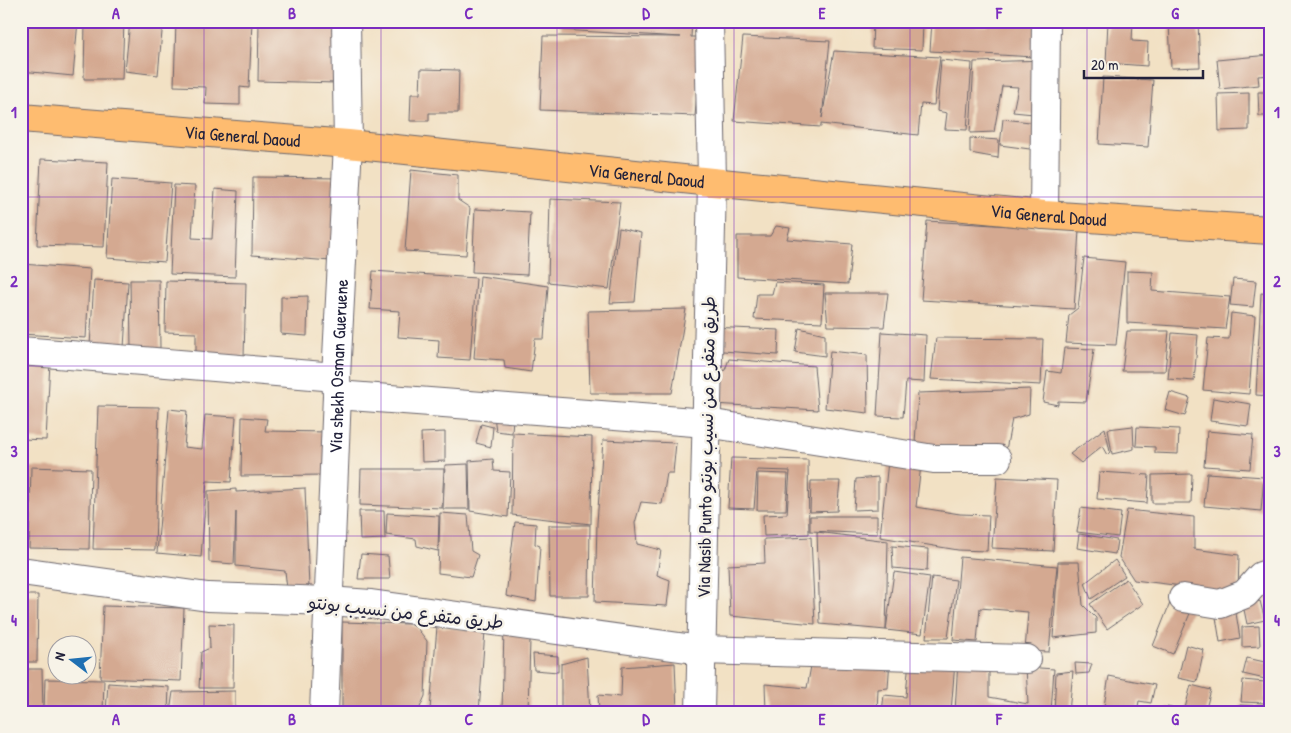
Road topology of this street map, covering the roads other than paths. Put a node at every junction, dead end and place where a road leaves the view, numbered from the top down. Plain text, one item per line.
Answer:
1 (346, 21) edge
2 (709, 21) edge
3 (1046, 21) edge
4 (21, 118) edge
5 (348, 144) junction
6 (712, 182) junction
7 (1044, 215) junction
8 (1270, 230) edge
9 (21, 351) edge
10 (336, 386) junction
11 (706, 424) junction
12 (997, 460) dead end
13 (21, 571) edge
14 (1270, 574) edge
15 (1183, 598) dead end
16 (328, 601) junction
17 (702, 650) junction
18 (1027, 659) dead end
19 (324, 712) edge
20 (700, 712) edge

1 - 5 street, Via shekh Osman Gueruene
2 - 6 street, Via Nasib Punto طريق متفرع من نسيب بونتو
3 - 7 street
4 - 5 main road, Via General Daoud
5 - 6 main road, Via General Daoud
5 - 10 street, Via shekh Osman Gueruene
6 - 7 main road, Via General Daoud
6 - 11 street, Via Nasib Punto طريق متفرع من نسيب بونتو
7 - 8 main road, Via General Daoud
9 - 10 street
10 - 11 street
10 - 16 street, Via shekh Osman Gueruene
11 - 12 street
11 - 17 street, Via Nasib Punto طريق متفرع من نسيب بونتو
13 - 16 street, طريق متفرع من نسيب بونتو
14 - 15 street
16 - 17 street, طريق متفرع من نسيب بونتو
16 - 19 street, Via shekh Osman Gueruene
17 - 18 street, طريق متفرع من نسيب بونتو
17 - 20 street, Via Nasib Punto طريق متفرع من نسيب بونتو

